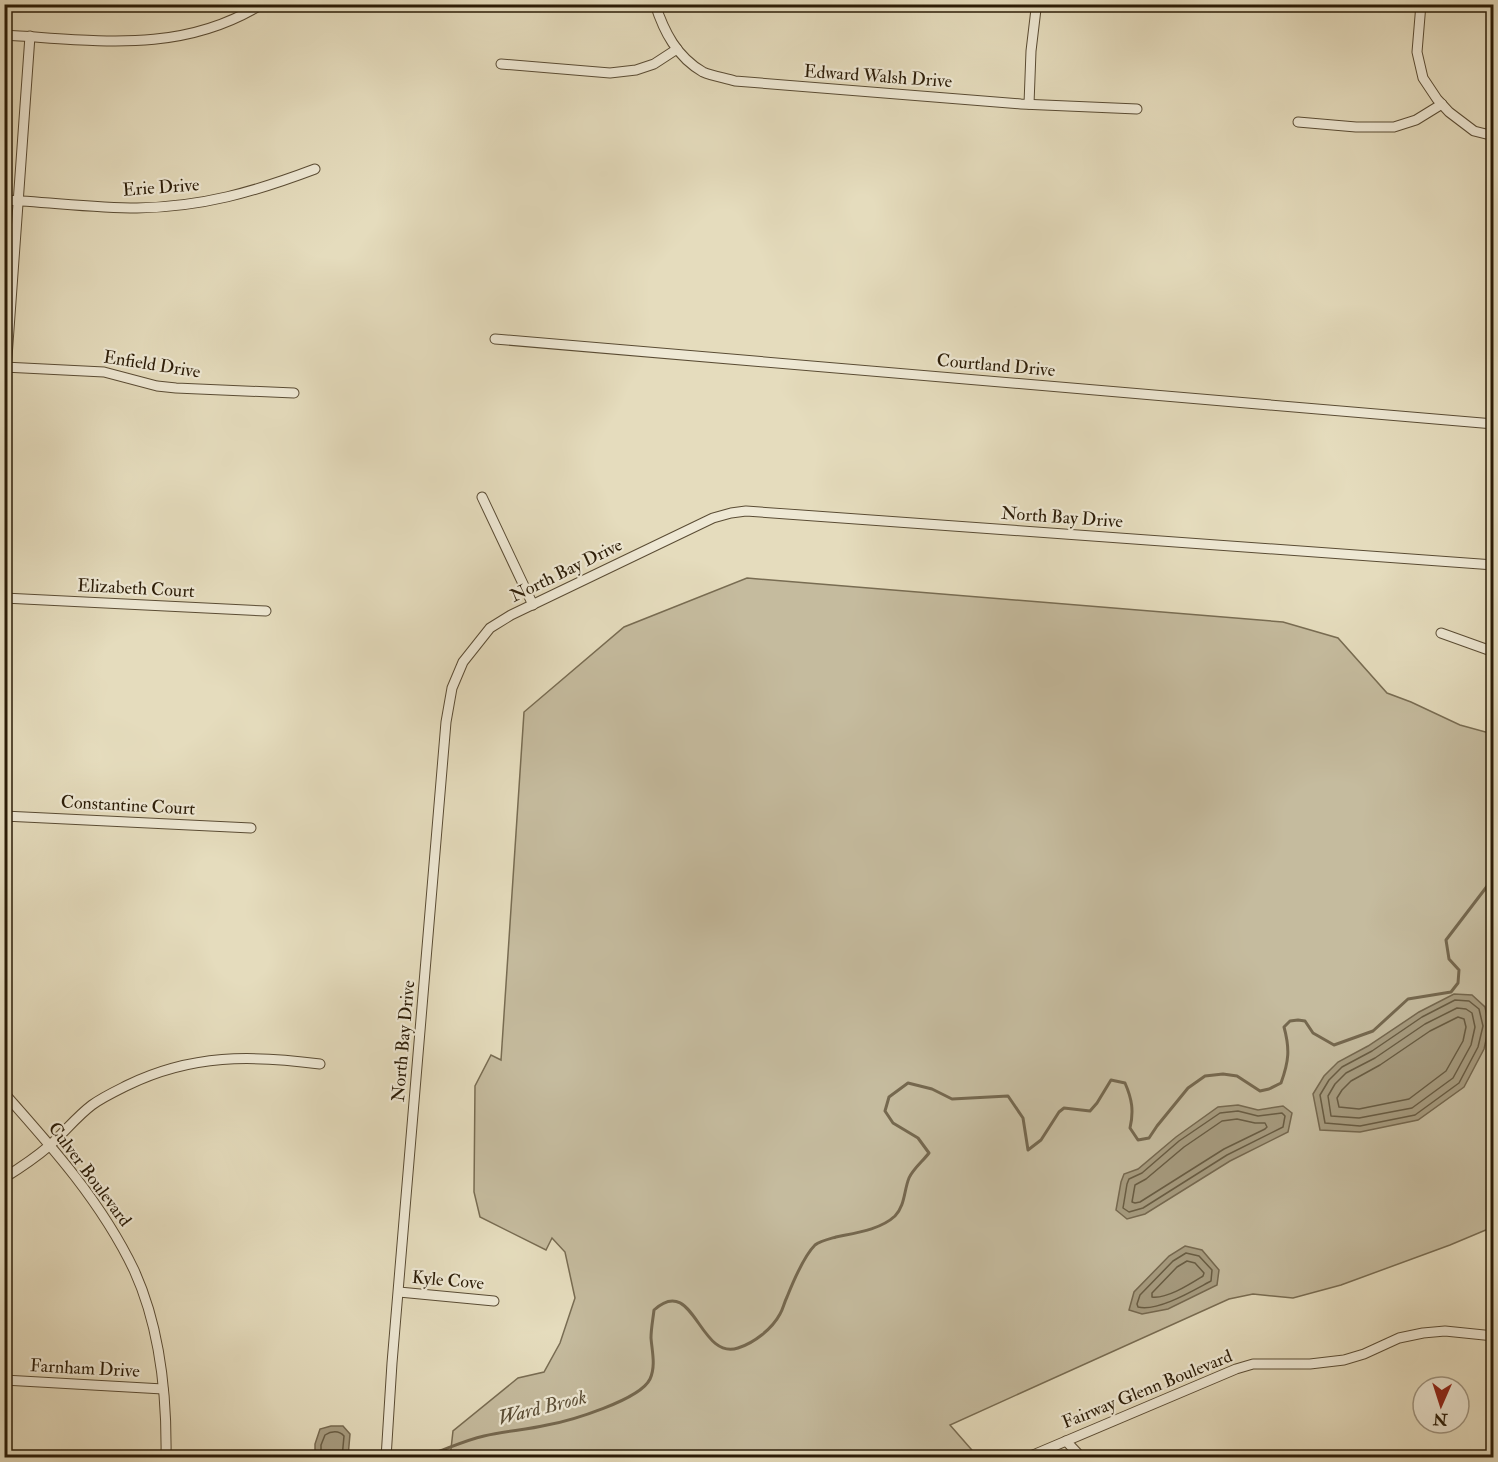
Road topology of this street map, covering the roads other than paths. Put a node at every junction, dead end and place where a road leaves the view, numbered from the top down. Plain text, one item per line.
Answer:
1 (262, 4) edge
2 (656, 4) edge
3 (1039, 4) edge
4 (1421, 4) edge
5 (4, 35) edge
6 (30, 36) junction
7 (677, 49) junction
8 (501, 64) dead end
9 (1029, 104) junction
10 (1442, 104) junction
11 (1137, 109) dead end
12 (1298, 122) dead end
13 (1494, 136) edge
14 (315, 169) dead end
15 (4, 200) edge
16 (18, 201) junction
17 (495, 339) dead end
18 (5, 367) edge
19 (294, 393) dead end
20 (4, 399) edge
21 (1494, 424) edge
22 (482, 497) dead end
23 (1494, 565) edge
24 (4, 598) edge
25 (533, 605) junction
26 (266, 611) dead end
27 (1441, 633) dead end
28 (1494, 652) edge
29 (4, 816) edge
30 (251, 828) dead end
31 (320, 1064) dead end
32 (4, 1094) edge
33 (50, 1145) junction
34 (4, 1178) edge
35 (399, 1292) junction
36 (494, 1301) dead end
37 (1494, 1336) edge
38 (4, 1380) edge
39 (163, 1389) junction
40 (1066, 1441) junction
41 (166, 1458) edge
42 (386, 1458) edge
43 (1026, 1458) edge
44 (1082, 1458) edge

1 - 6 street
2 - 7 street, Edward Walsh Drive
3 - 9 street
4 - 10 street
5 - 6 street
6 - 16 street
7 - 8 street
7 - 9 street, Edward Walsh Drive
9 - 11 street, Edward Walsh Drive
10 - 12 street
10 - 13 street
14 - 16 street, Erie Drive
15 - 16 street, Erie Drive
16 - 18 street
17 - 21 street, Courtland Drive
18 - 19 street, Enfield Drive
18 - 20 street
22 - 25 street
23 - 25 street, North Bay Drive
24 - 26 street, Elizabeth Court
25 - 35 street, North Bay Drive
27 - 28 street
29 - 30 street, Constantine Court
31 - 33 street
32 - 33 street, Culver Boulevard
33 - 34 street
33 - 39 street, Culver Boulevard
35 - 36 street, Kyle Cove
35 - 42 street, North Bay Drive
37 - 40 street, Fairway Glenn Boulevard
38 - 39 street, Farnham Drive
39 - 41 street, Culver Boulevard
40 - 43 street, Fairway Glenn Boulevard
40 - 44 street

